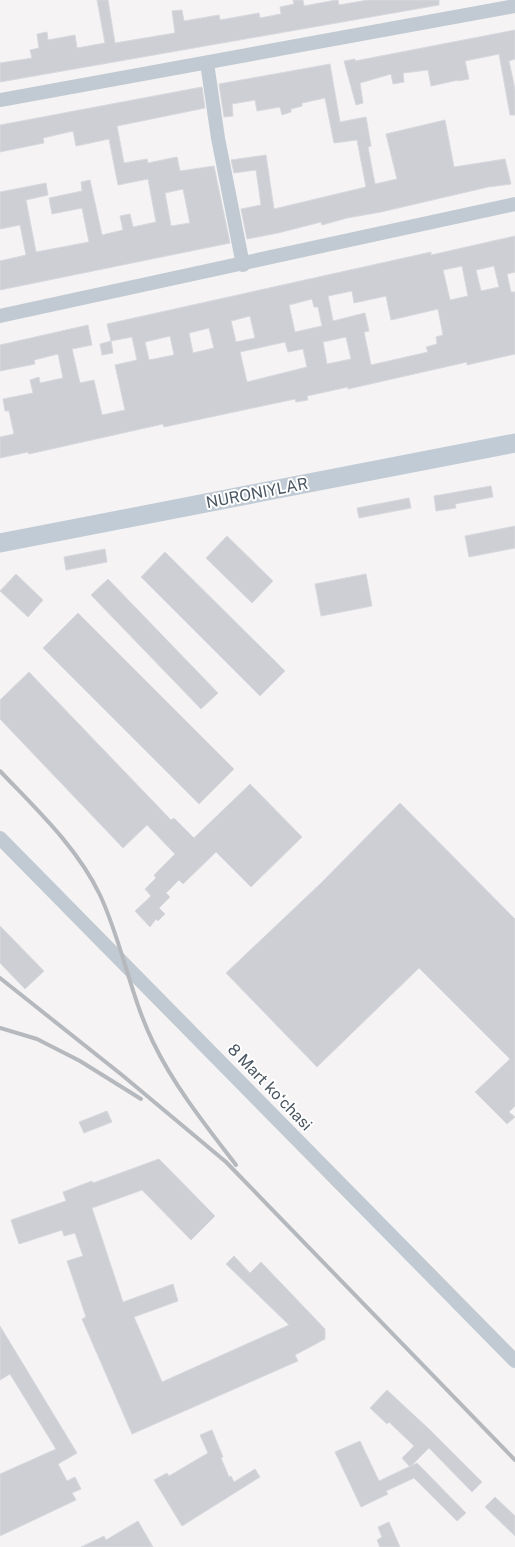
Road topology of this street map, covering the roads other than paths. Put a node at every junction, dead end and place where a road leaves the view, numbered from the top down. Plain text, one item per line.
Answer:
1 (515, 6) edge
2 (206, 63) junction
3 (0, 100) edge
4 (515, 204) edge
5 (243, 265) junction
6 (0, 316) edge
7 (515, 443) edge
8 (0, 543) edge
9 (0, 838) edge
10 (515, 1361) edge

1 - 2 street
2 - 3 street
2 - 5 street
4 - 5 street
5 - 6 street
7 - 8 main road, NURONIYLAR
9 - 10 street, 8 Mart koʻchasi

